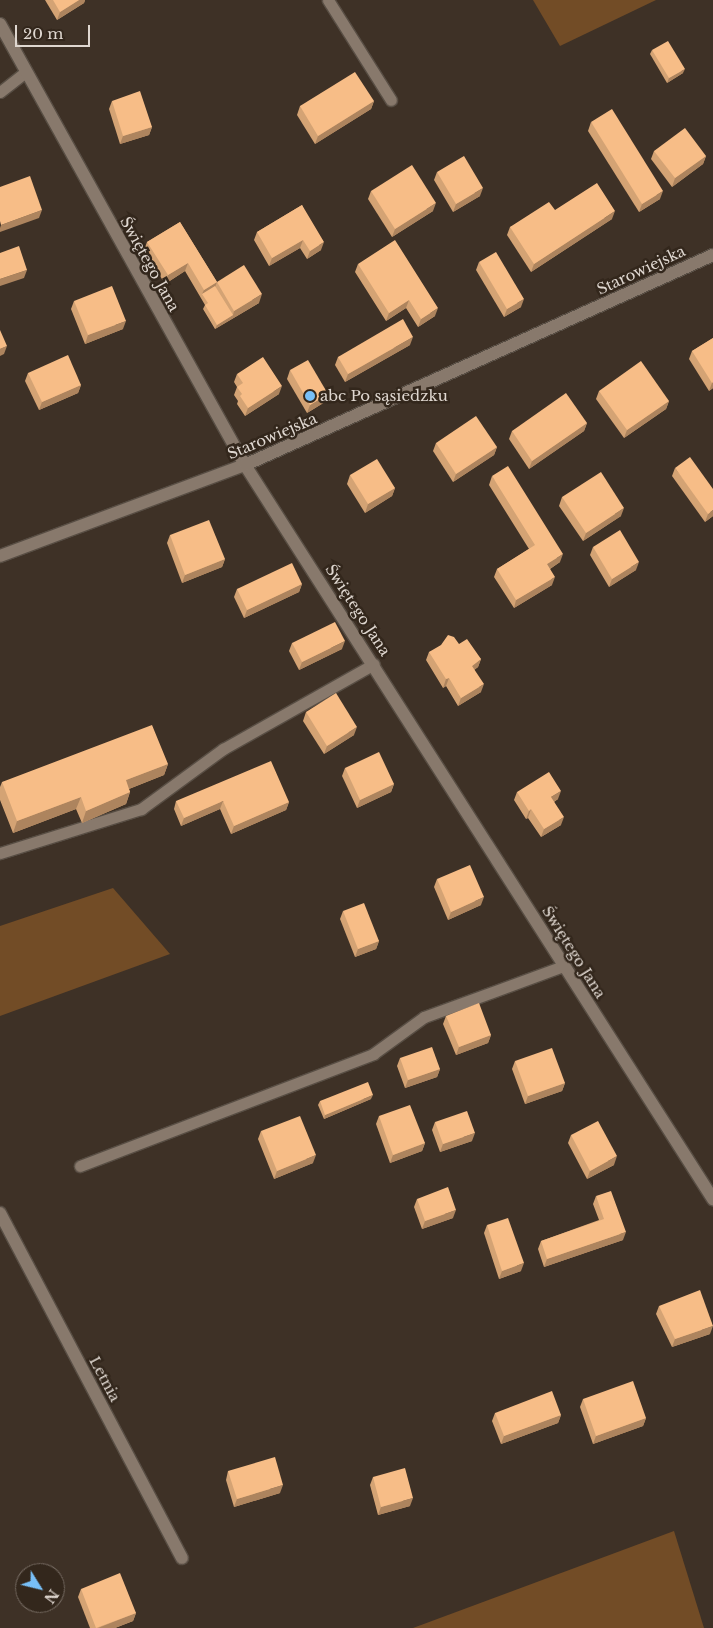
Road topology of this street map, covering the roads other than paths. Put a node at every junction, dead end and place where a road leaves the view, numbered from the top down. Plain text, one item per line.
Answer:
1 (328, 0) edge
2 (0, 24) edge
3 (26, 72) junction
4 (0, 92) edge
5 (391, 100) dead end
6 (713, 255) edge
7 (245, 465) junction
8 (0, 556) edge
9 (374, 664) junction
10 (0, 853) edge
11 (564, 966) junction
12 (80, 1166) dead end
13 (713, 1199) edge
14 (0, 1213) edge
15 (182, 1558) dead end

1 - 5 lane
2 - 3 street, Świętego Jana
3 - 4 lane
3 - 7 street, Świętego Jana
6 - 7 street, Starowiejska
7 - 8 street, Starowiejska
7 - 9 street, Świętego Jana
9 - 10 lane
9 - 11 street, Świętego Jana
11 - 12 lane
11 - 13 street, Świętego Jana
14 - 15 street, Letnia

